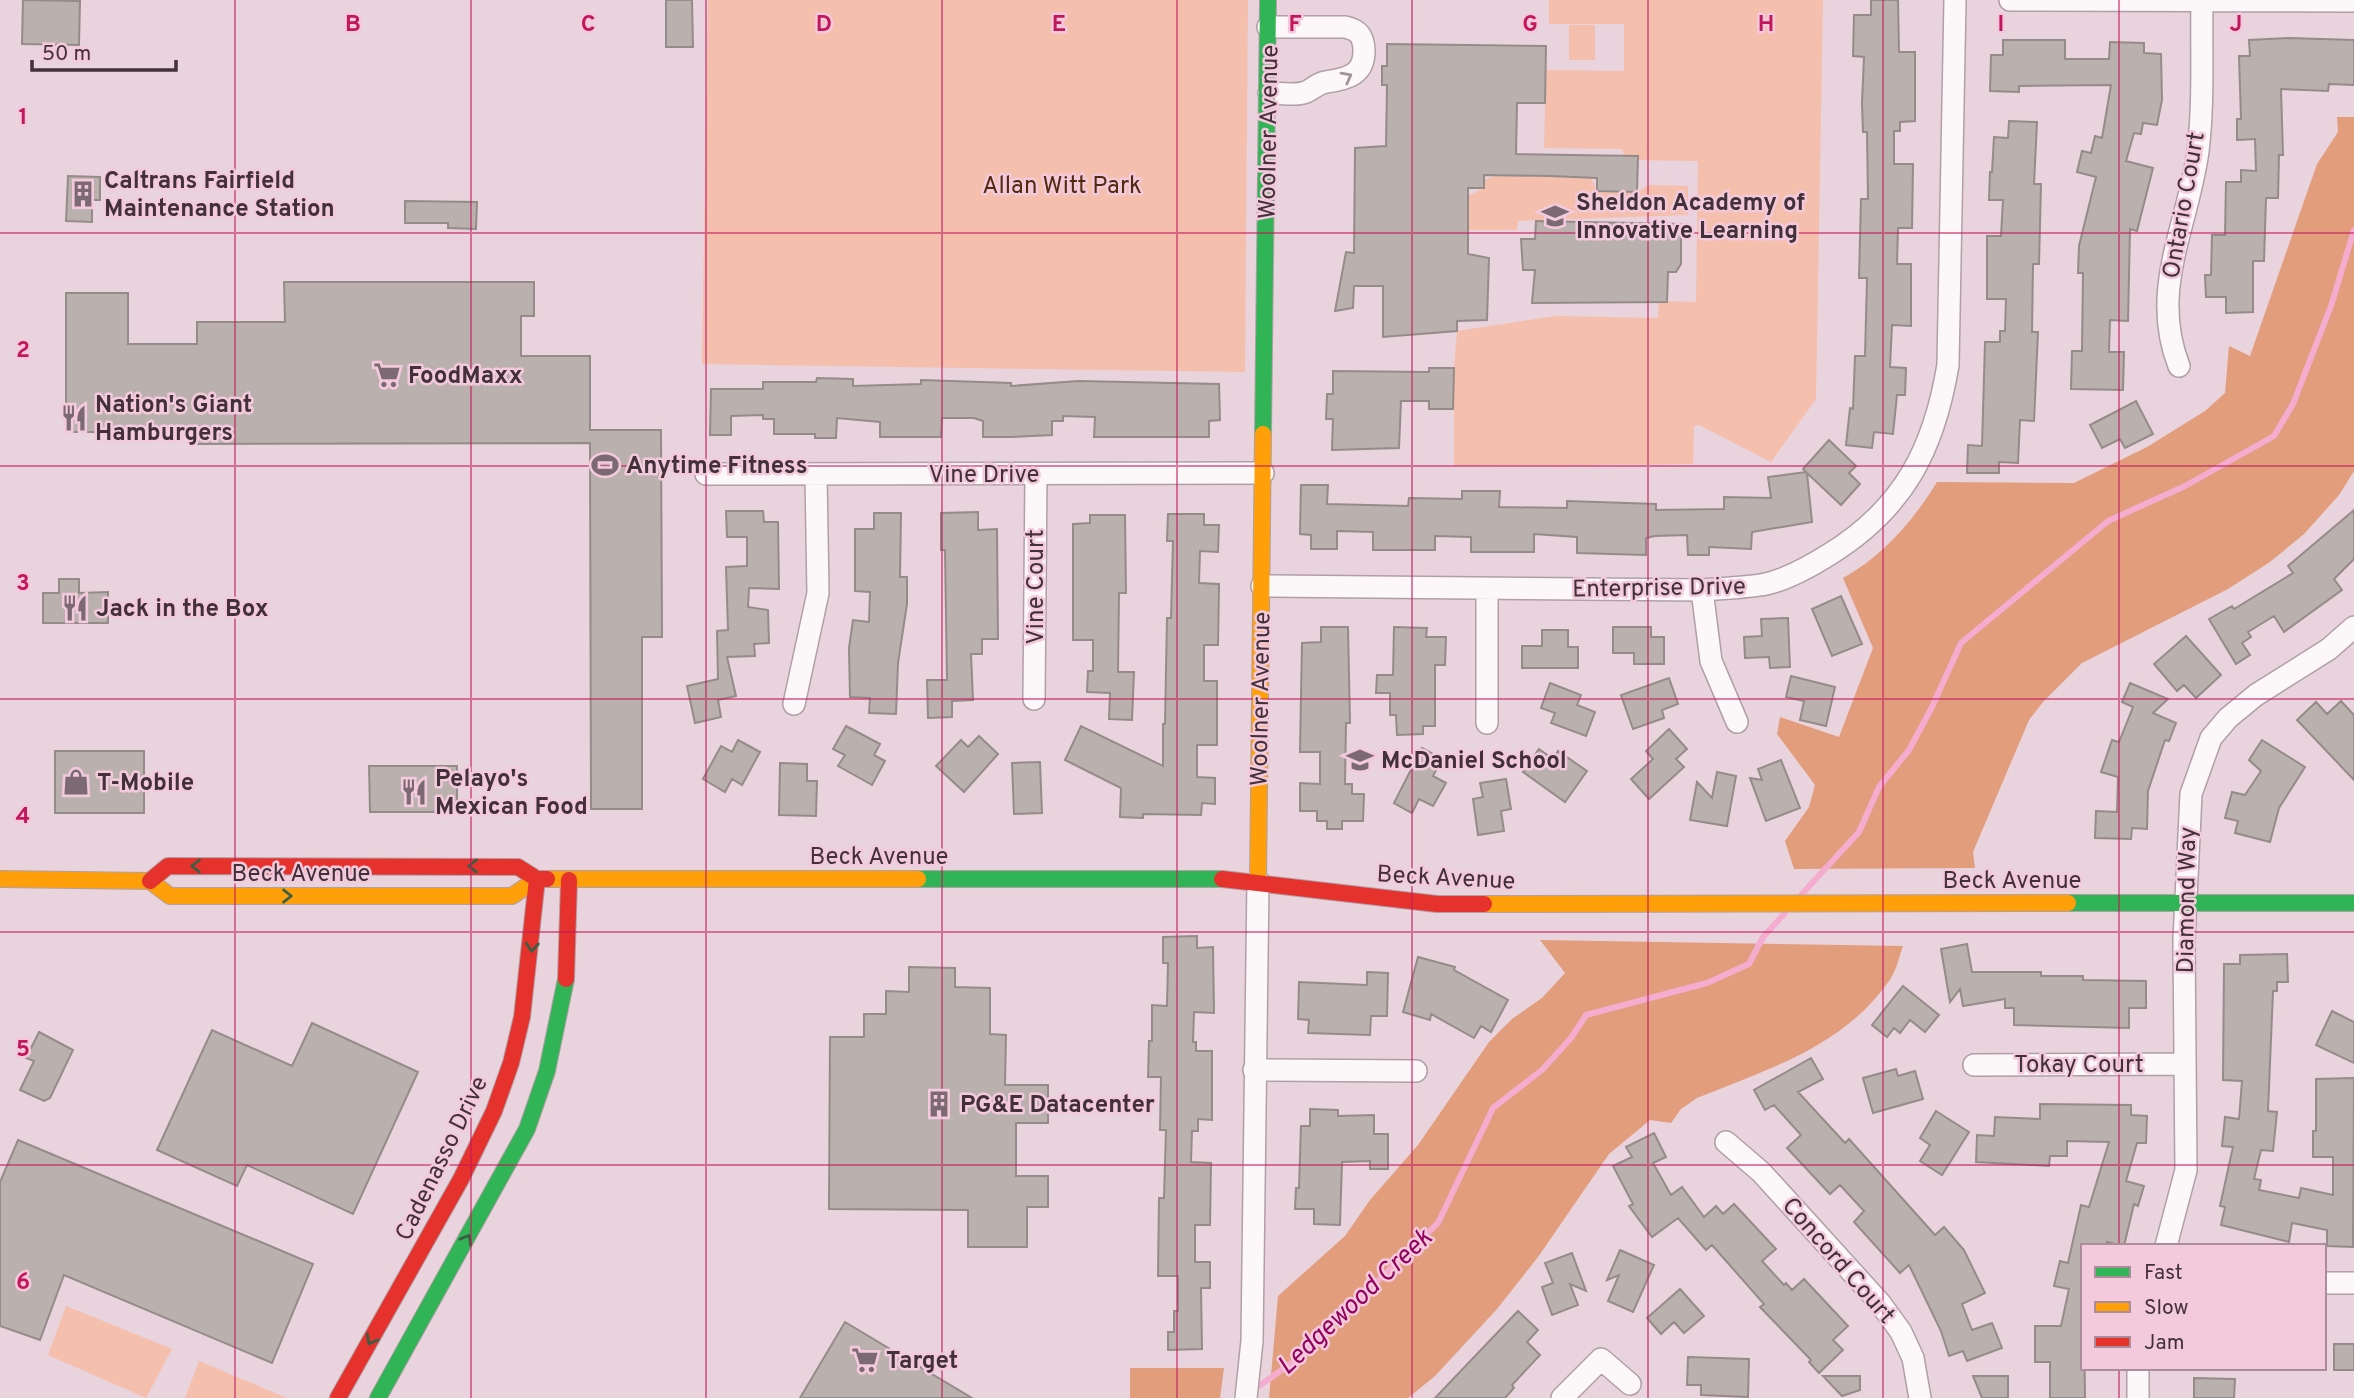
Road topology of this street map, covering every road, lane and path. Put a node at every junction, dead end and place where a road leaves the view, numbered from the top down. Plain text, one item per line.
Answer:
1 (1269, 0) edge
2 (1955, 0) edge
3 (2010, 0) edge
4 (2202, 0) edge
5 (2354, 1) edge
6 (1268, 27) junction
7 (1269, 93) junction
8 (2179, 366) dead end
9 (1263, 473) junction
10 (706, 474) dead end
11 (1036, 474) junction
12 (816, 475) junction
13 (1262, 586) junction
14 (1487, 589) junction
15 (1702, 590) junction
16 (2350, 640) edge
17 (1034, 699) dead end
18 (794, 704) dead end
19 (1737, 722) dead end
20 (1487, 723) dead end
21 (0, 879) edge
22 (537, 879) junction
23 (569, 880) junction
24 (150, 881) junction
25 (1258, 881) junction
26 (2185, 902) junction
27 (2354, 904) edge
28 (2185, 1064) junction
29 (1974, 1065) dead end
30 (1254, 1070) junction
31 (1416, 1071) dead end
32 (1726, 1142) dead end
33 (2171, 1244) edge
34 (2326, 1283) edge
35 (2354, 1283) edge
36 (2138, 1370) edge
37 (1630, 1384) dead end
38 (338, 1398) edge
39 (379, 1398) edge
40 (1246, 1398) edge
41 (1562, 1398) edge
42 (1920, 1398) edge
43 (2138, 1398) edge

1 - 6 street, Woolner Avenue
2 - 15 street, Enterprise Drive
3 - 4 street
4 - 5 street
4 - 8 street, Ontario Court
6 - 7 street, Woolner Avenue
7 -> 6 street
7 - 9 street, Woolner Avenue
9 - 11 street, Vine Drive
9 - 13 street, Woolner Avenue
10 - 12 street, Vine Drive
11 - 12 street, Vine Drive
11 - 17 street, Vine Court
12 - 18 street
13 - 14 street, Enterprise Drive
13 - 25 street, Woolner Avenue
14 - 15 street, Enterprise Drive
14 - 20 street
15 - 19 street
16 - 26 street, Diamond Way
21 - 24 street, Beck Avenue
22 - 23 street, Beck Avenue
22 -> 24 street, Beck Avenue
24 -> 22 street, Beck Avenue
22 -> 38 street, Cadenasso Drive
23 - 25 street, Beck Avenue
39 -> 23 street
25 - 26 street, Beck Avenue
25 - 30 street, Woolner Avenue
26 - 27 street, Beck Avenue
26 - 28 street, Diamond Way
28 - 29 street, Tokay Court
28 - 33 street, Diamond Way
30 - 31 street
30 - 40 street, Woolner Avenue
32 - 42 street, Concord Court
34 - 35 street
36 - 43 street
37 - 41 street

